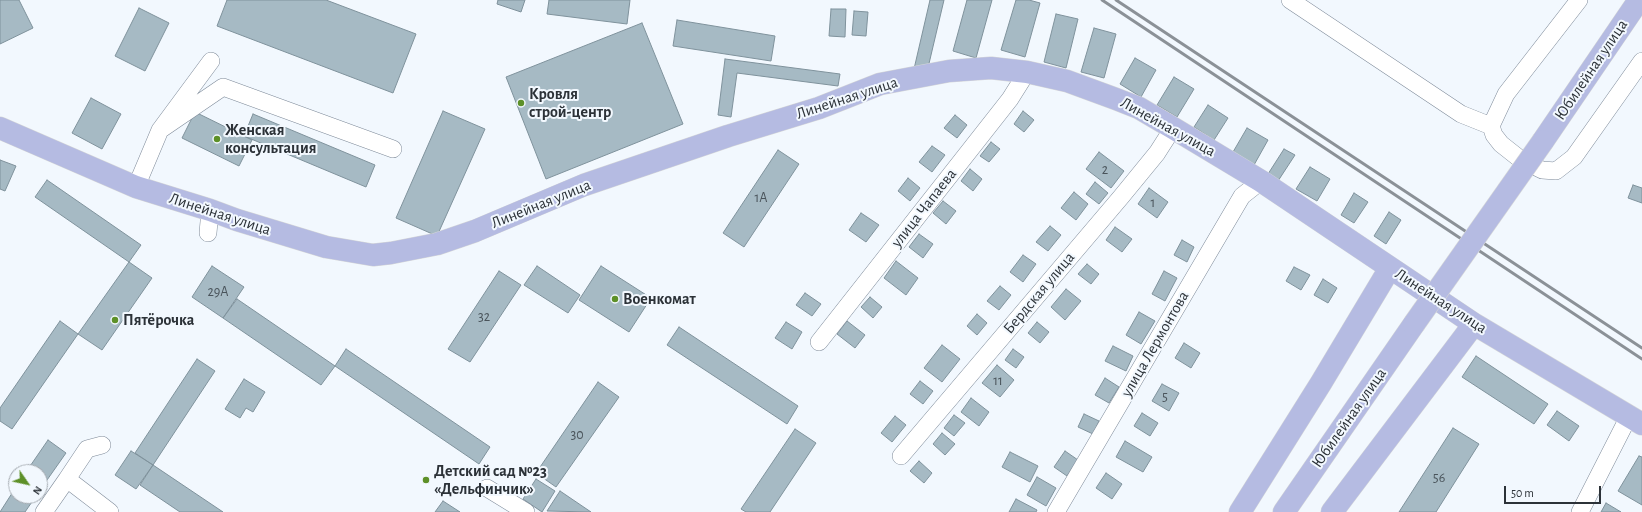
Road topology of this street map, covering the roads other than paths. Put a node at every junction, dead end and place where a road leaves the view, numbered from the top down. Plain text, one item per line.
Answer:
1 (1290, 0) edge
2 (1579, 0) edge
3 (1639, 0) edge
4 (211, 61) dead end
5 (1642, 61) edge
6 (1027, 72) junction
7 (1491, 126) junction
8 (0, 128) edge
9 (1173, 128) junction
10 (160, 130) junction
11 (393, 149) dead end
12 (1261, 181) junction
13 (136, 187) junction
14 (210, 210) junction
15 (208, 233) dead end
16 (1390, 268) junction
17 (1474, 324) junction
18 (819, 342) dead end
19 (1636, 420) edge
20 (102, 446) dead end
21 (901, 456) dead end
22 (67, 479) junction
23 (487, 488) dead end
24 (44, 512) edge
25 (110, 512) edge
26 (526, 512) edge
27 (1056, 512) edge
28 (1240, 512) edge
29 (1284, 512) edge
30 (1332, 512) edge
31 (1580, 512) edge

1 - 7 street
2 - 7 street
3 - 29 main road, Юбилейная улица, bridge
4 - 10 street
5 - 7 street
6 - 9 main road, Линейная улица
6 - 14 main road, Линейная улица
6 - 18 street, улица Чапаева
8 - 13 main road, Линейная улица
9 - 12 main road, Линейная улица
9 - 21 street, Бердская улица
10 - 11 street
10 - 13 street
12 - 16 main road, Линейная улица
12 - 27 street, улица Лермонтова
13 - 14 main road, Линейная улица
14 - 15 street
16 - 17 main road, Линейная улица
16 - 28 main road
17 - 19 main road, Линейная улица
17 - 30 main road
19 - 31 street
20 - 22 street
22 - 24 street
22 - 25 street
23 - 26 street

